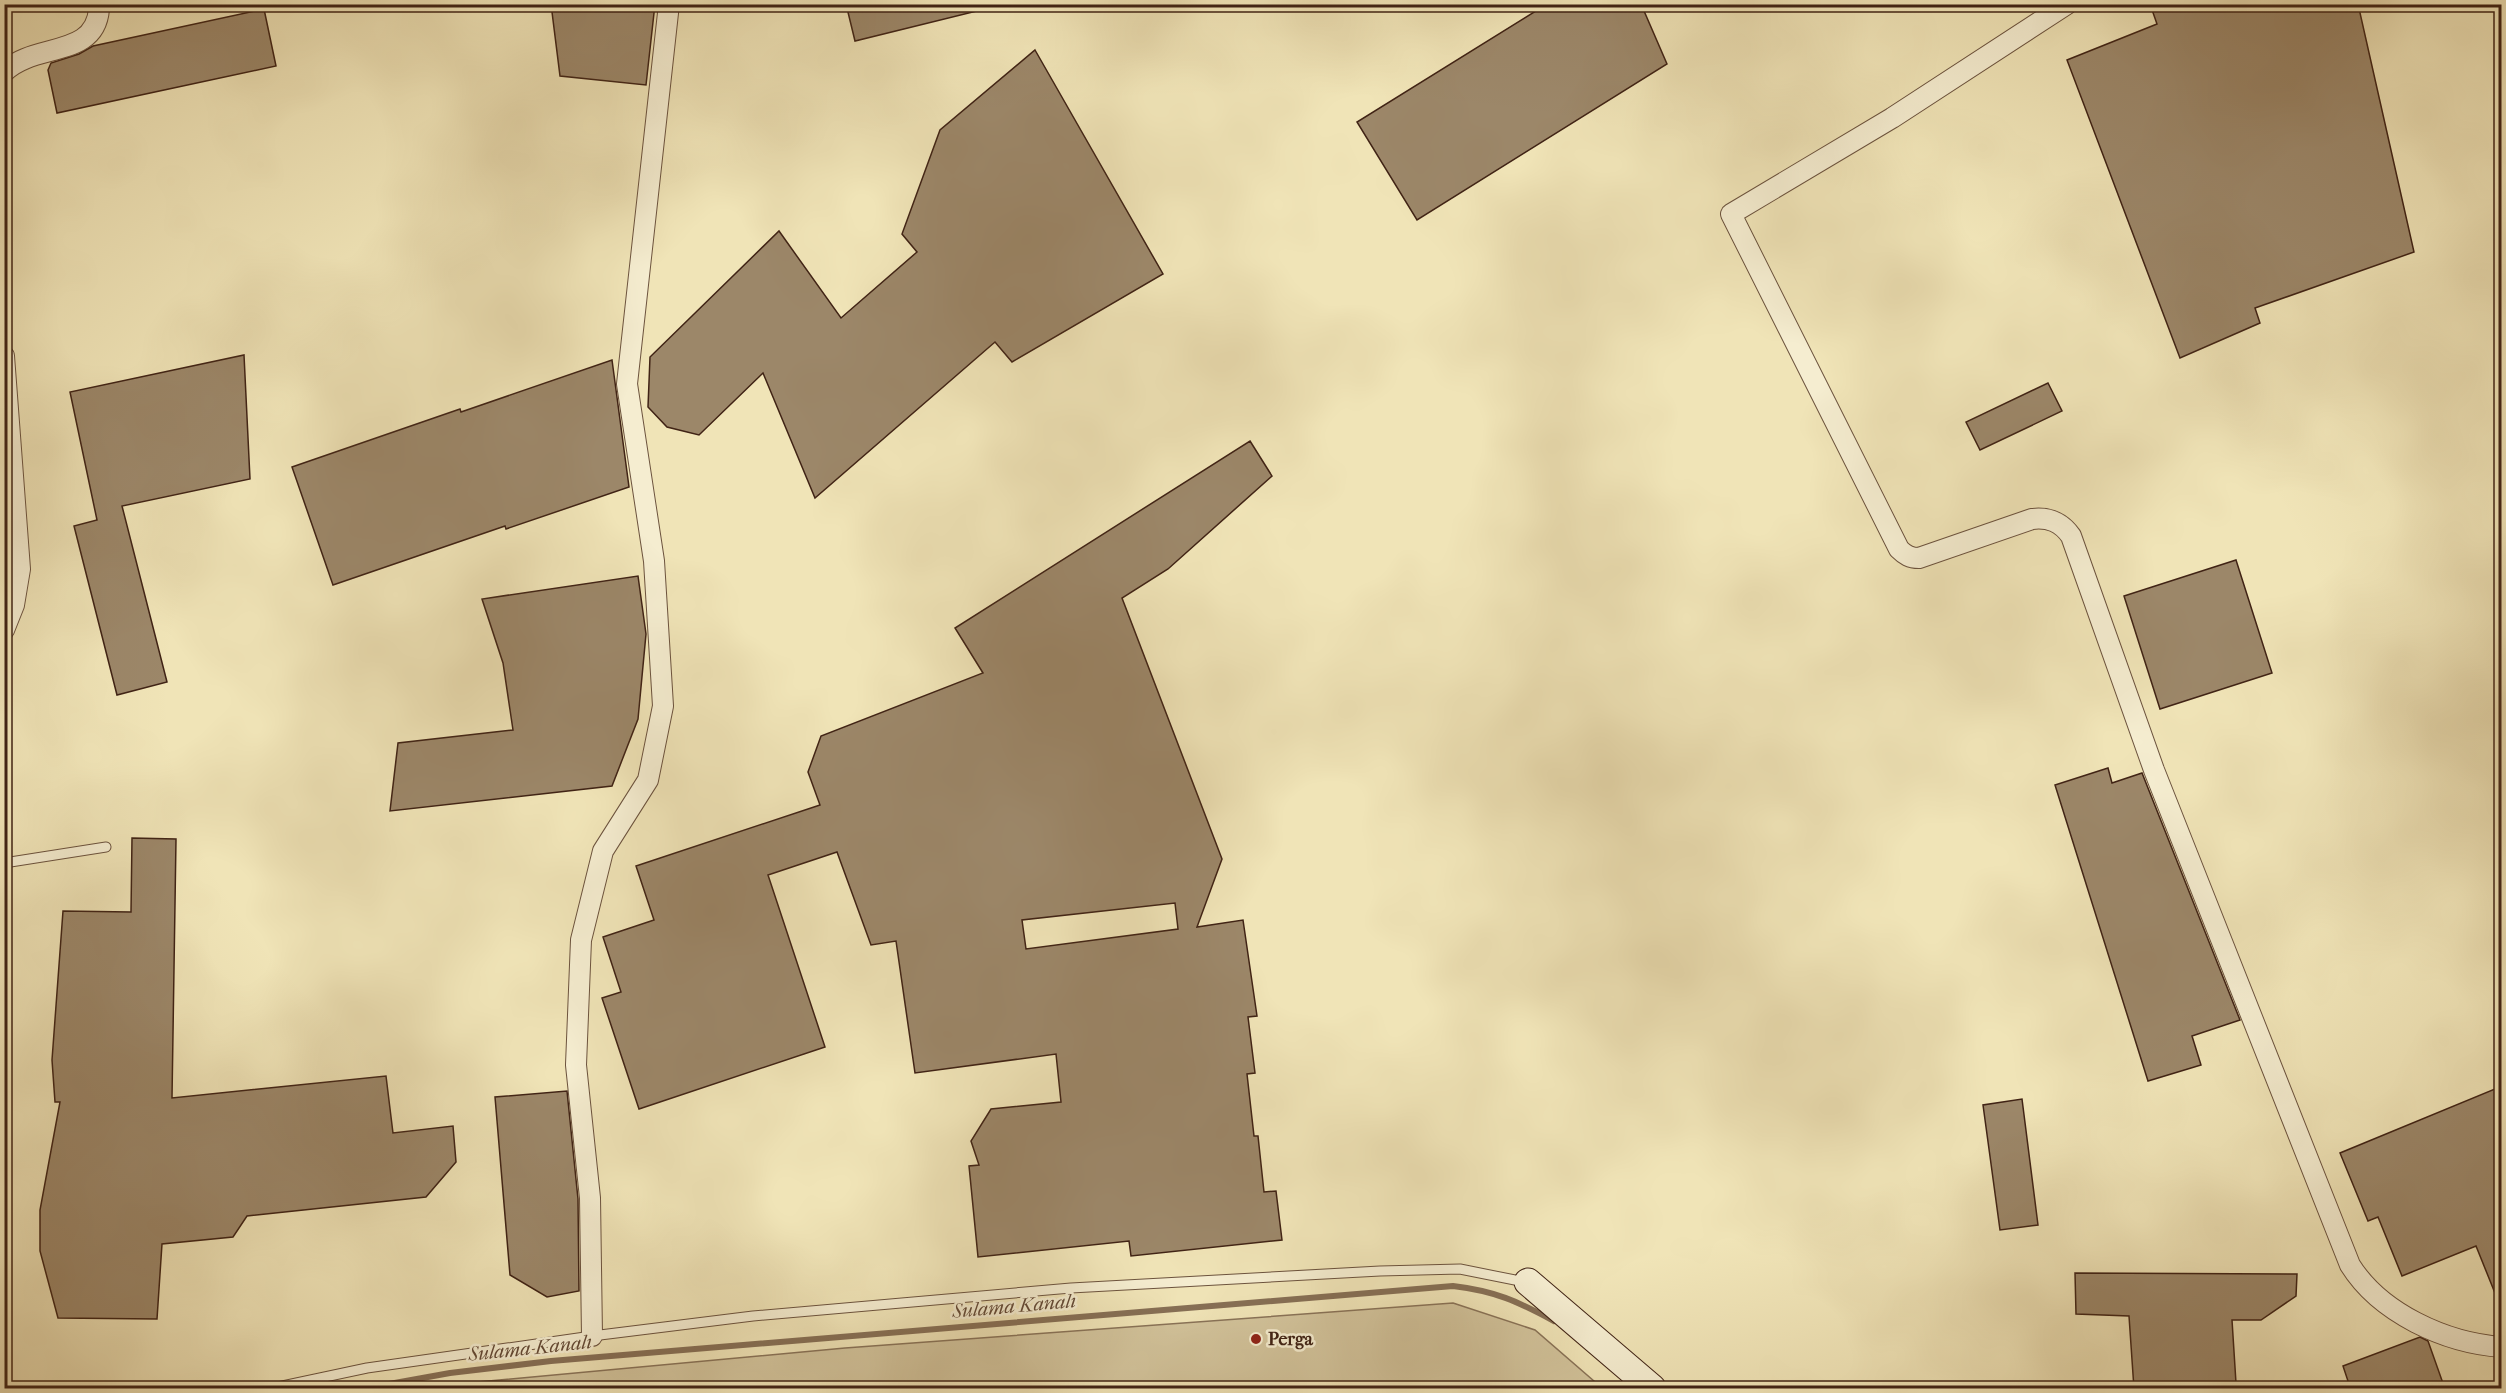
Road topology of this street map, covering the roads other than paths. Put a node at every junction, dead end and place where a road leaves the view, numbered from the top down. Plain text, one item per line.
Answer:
1 (669, 4) edge
2 (2067, 4) edge
3 (99, 9) dead end
4 (4, 72) edge
5 (4, 356) edge
6 (4, 630) edge
7 (106, 847) dead end
8 (4, 862) edge
9 (1527, 1282) joint
10 (592, 1336) junction
11 (2502, 1347) edge
12 (273, 1389) edge
13 (1652, 1389) edge

1 - 10 street
2 - 11 street
3 - 4 street
5 - 6 street
7 - 8 lane
9 - 10 lane
9 - 13 street
10 - 12 lane

